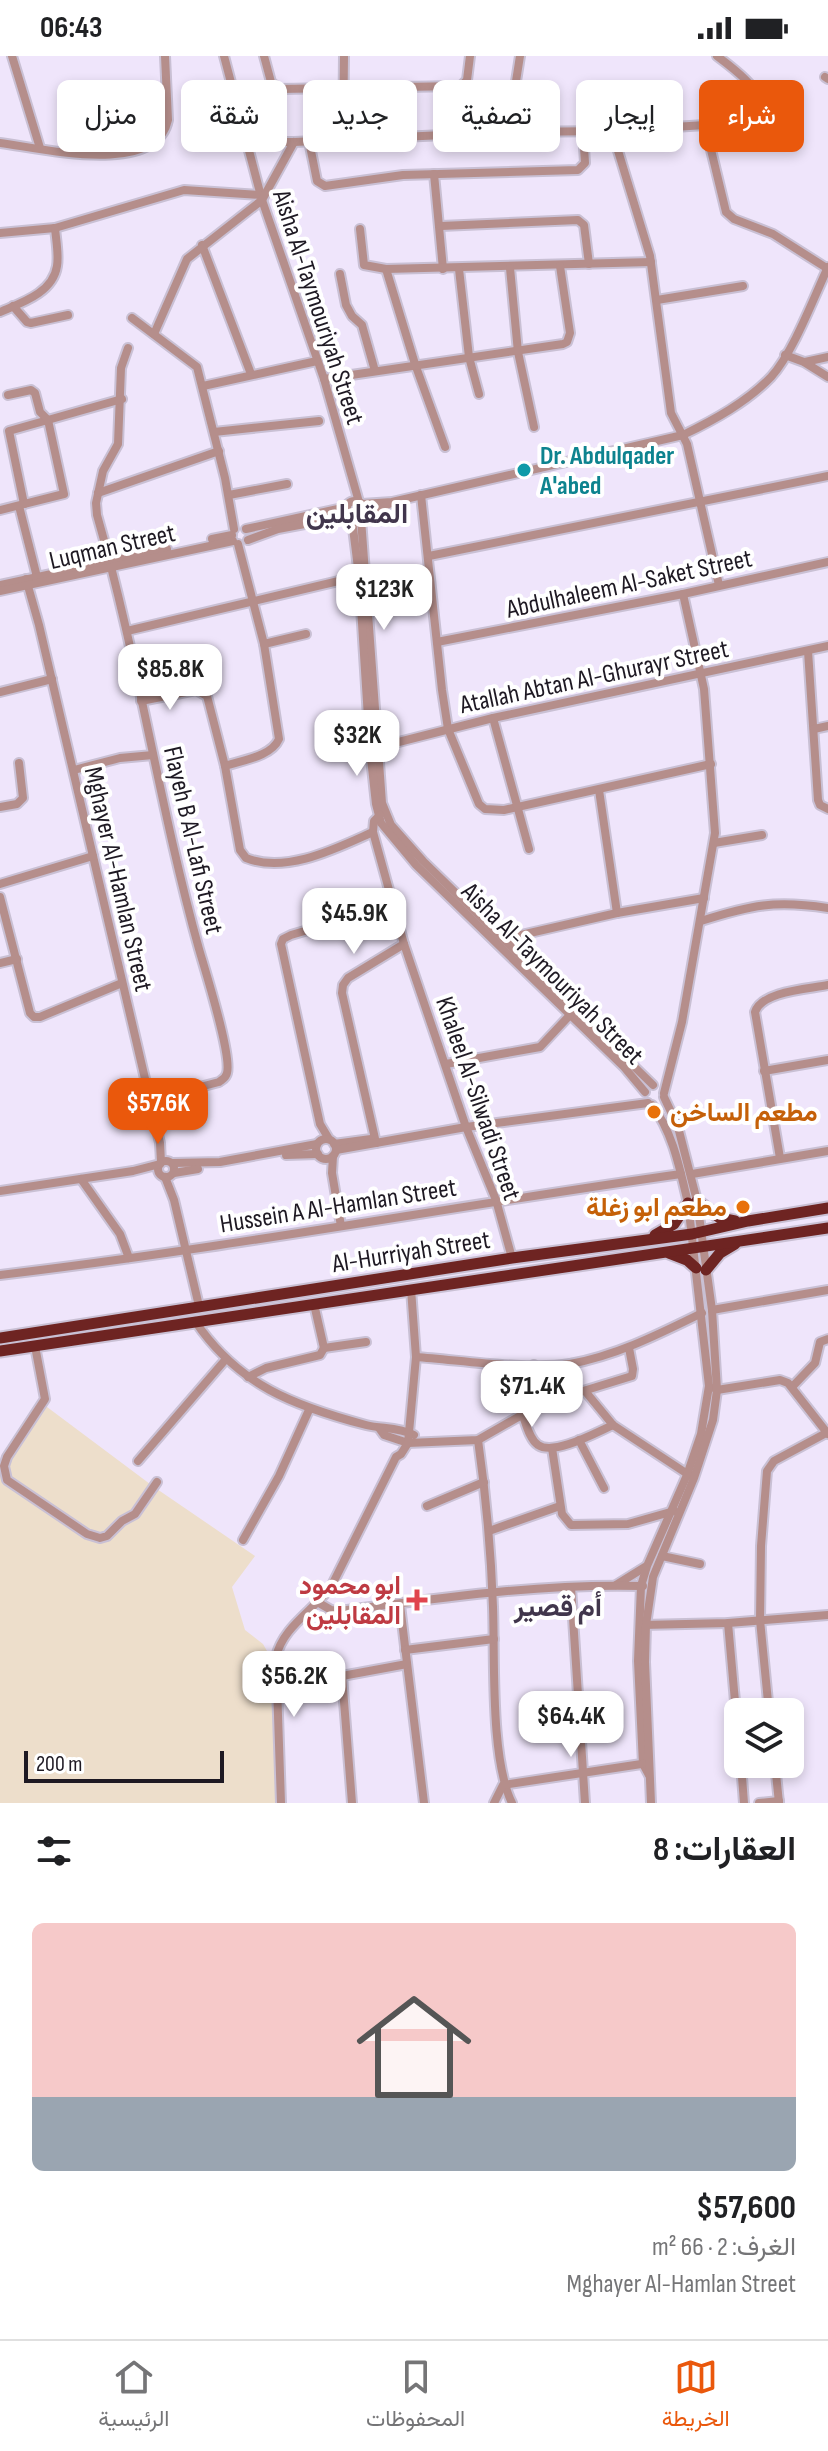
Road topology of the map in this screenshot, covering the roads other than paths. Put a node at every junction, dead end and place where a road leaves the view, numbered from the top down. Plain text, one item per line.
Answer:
1 (12, 56) edge
2 (165, 56) edge
3 (224, 56) edge
4 (264, 56) edge
5 (344, 56) edge
6 (470, 56) edge
7 (520, 56) edge
8 (717, 56) edge
9 (230, 80) edge
10 (344, 80) edge
11 (516, 80) edge
12 (742, 80) edge
13 (417, 88) edge
14 (303, 89) edge
15 (303, 141) edge
16 (287, 142) edge
17 (294, 142) junction
18 (0, 143) edge
19 (40, 148) junction
20 (249, 152) edge
21 (311, 152) edge
22 (584, 152) edge
23 (618, 152) edge
24 (712, 152) edge
25 (434, 174) junction
26 (261, 198) junction
27 (441, 226) junction
28 (55, 228) junction
29 (360, 229) dead end
30 (0, 233) edge
31 (202, 245) junction
32 (651, 262) junction
33 (589, 264) junction
34 (560, 266) junction
35 (510, 268) junction
36 (828, 268) edge
37 (386, 269) junction
38 (443, 269) junction
39 (459, 269) junction
40 (340, 274) dead end
41 (743, 286) dead end
42 (657, 300) junction
43 (13, 306) junction
44 (0, 312) edge
45 (68, 315) dead end
46 (132, 318) dead end
47 (154, 334) junction
48 (128, 348) dead end
49 (518, 352) junction
50 (785, 355) junction
51 (469, 357) junction
52 (828, 357) edge
53 (317, 361) junction
54 (804, 362) junction
55 (415, 364) junction
56 (375, 371) junction
57 (251, 374) junction
58 (828, 377) edge
59 (324, 379) junction
60 (203, 386) junction
61 (479, 394) dead end
62 (8, 395) dead end
63 (122, 399) junction
64 (48, 420) junction
65 (319, 421) dead end
66 (534, 427) dead end
67 (214, 432) junction
68 (683, 435) junction
69 (445, 447) dead end
70 (219, 451) junction
71 (828, 476) edge
72 (287, 484) dead end
73 (98, 493) junction
74 (229, 495) junction
75 (421, 495) junction
76 (700, 501) junction
77 (21, 505) junction
78 (0, 510) edge
79 (355, 511) junction
80 (240, 536) junction
81 (429, 556) junction
82 (828, 562) edge
83 (110, 565) junction
84 (362, 576) junction
85 (32, 580) junction
86 (719, 585) junction
87 (0, 588) edge
88 (683, 594) junction
89 (253, 600) junction
90 (127, 631) junction
91 (306, 634) dead end
92 (437, 642) junction
93 (264, 644) junction
94 (828, 646) edge
95 (808, 651) junction
96 (702, 675) junction
97 (52, 679) junction
98 (0, 692) edge
99 (141, 701) junction
100 (493, 718) junction
101 (828, 726) edge
102 (448, 729) junction
103 (814, 729) junction
104 (373, 748) junction
105 (153, 755) junction
106 (19, 763) dead end
107 (711, 764) junction
108 (225, 766) junction
109 (74, 770) junction
110 (599, 790) junction
111 (0, 807) edge
112 (517, 808) junction
113 (828, 809) edge
114 (381, 815) junction
115 (373, 832) junction
116 (762, 835) dead end
117 (714, 843) junction
118 (529, 849) dead end
119 (93, 856) junction
120 (0, 884) edge
121 (0, 897) edge
122 (704, 898) junction
123 (392, 905) junction
124 (828, 908) edge
125 (617, 913) junction
126 (701, 921) junction
127 (508, 943) junction
128 (404, 944) junction
129 (17, 959) junction
130 (0, 963) edge
131 (122, 983) junction
132 (828, 985) edge
133 (570, 1015) junction
134 (828, 1060) edge
135 (446, 1064) junction
136 (670, 1071) junction
137 (764, 1071) junction
138 (655, 1085) junction
139 (664, 1095) junction
140 (647, 1099) junction
141 (150, 1100) junction
142 (466, 1127) junction
143 (376, 1140) junction
144 (326, 1149) junction
145 (828, 1151) edge
146 (780, 1158) junction
147 (167, 1168) junction
148 (681, 1174) junction
149 (692, 1174) junction
150 (81, 1179) junction
151 (0, 1191) edge
152 (496, 1200) junction
153 (692, 1202) junction
154 (828, 1208) edge
155 (748, 1221) junction
156 (341, 1226) junction
157 (828, 1228) edge
158 (696, 1233) junction
159 (645, 1240) junction
160 (743, 1241) junction
161 (698, 1247) junction
162 (186, 1250) junction
163 (665, 1251) junction
164 (129, 1258) junction
165 (512, 1258) junction
166 (701, 1269) junction
167 (0, 1275) edge
168 (411, 1289) junction
169 (828, 1290) edge
170 (314, 1304) junction
171 (199, 1306) junction
172 (707, 1312) junction
173 (195, 1321) junction
174 (0, 1338) edge
175 (828, 1339) edge
176 (366, 1342) dead end
177 (35, 1346) junction
178 (324, 1348) junction
179 (629, 1348) junction
180 (0, 1351) edge
181 (416, 1357) junction
182 (226, 1359) junction
183 (534, 1365) junction
184 (248, 1377) junction
185 (793, 1386) junction
186 (713, 1388) junction
187 (585, 1391) junction
188 (541, 1404) junction
189 (309, 1410) junction
190 (523, 1416) junction
191 (409, 1418) junction
192 (613, 1425) junction
193 (379, 1428) junction
194 (400, 1430) junction
195 (828, 1433) edge
196 (409, 1438) junction
197 (397, 1440) junction
198 (478, 1440) junction
199 (579, 1440) junction
200 (552, 1448) junction
201 (396, 1457) junction
202 (138, 1461) dead end
203 (691, 1476) junction
204 (157, 1482) dead end
205 (484, 1482) junction
206 (604, 1488) dead end
207 (427, 1506) dead end
208 (560, 1506) junction
209 (675, 1512) junction
210 (489, 1531) junction
211 (243, 1540) dead end
212 (662, 1556) junction
213 (700, 1564) dead end
214 (647, 1566) junction
215 (616, 1586) junction
216 (641, 1586) junction
217 (571, 1587) junction
218 (651, 1587) junction
219 (493, 1593) junction
220 (639, 1602) junction
221 (319, 1603) junction
222 (400, 1605) junction
223 (828, 1615) edge
224 (760, 1620) junction
225 (728, 1623) junction
226 (642, 1625) junction
227 (494, 1639) junction
228 (405, 1650) junction
229 (407, 1664) junction
230 (342, 1676) junction
231 (277, 1688) junction
232 (735, 1698) edge
233 (768, 1698) edge
234 (647, 1764) junction
235 (582, 1774) junction
236 (742, 1778) edge
237 (776, 1778) edge
238 (503, 1785) junction
239 (779, 1802) edge
240 (281, 1803) edge
241 (352, 1803) edge
242 (424, 1803) edge
243 (494, 1803) edge
244 (512, 1803) edge
245 (585, 1803) edge
246 (651, 1803) edge
247 (744, 1803) edge
248 (759, 1803) edge

1 - 19 street
2 - 19 street
3 - 9 street, Aisha Al-Taymouriyah Street
4 - 14 street
5 - 10 street
6 - 13 street
7 - 11 street
8 - 12 street
15 - 17 street
16 - 17 street
17 - 26 street
18 - 19 street
20 - 26 street, Aisha Al-Taymouriyah Street
21 - 25 street
22 - 25 street
23 - 32 street
24 - 36 street
25 - 27 street
26 - 28 street
26 - 31 street
26 - 53 street, Aisha Al-Taymouriyah Street
27 - 33 street
27 - 38 street
28 - 30 street
28 - 43 street
29 - 37 street
31 - 47 street
31 - 57 street
32 - 33 street
32 - 42 street
33 - 34 street
34 - 35 street
34 - 49 street
35 - 39 street
35 - 49 street
36 - 50 street, Luqman Street
37 - 38 street
37 - 55 street
38 - 39 street
39 - 51 street
40 - 56 street
41 - 42 street
42 - 68 street
43 - 44 street
43 - 45 street
46 - 47 street
47 - 60 street
48 - 63 street
49 - 51 street
49 - 66 street
50 - 54 street
50 - 68 street, Luqman Street
51 - 55 street
51 - 61 street
52 - 54 street
53 - 57 street
53 - 59 street, Aisha Al-Taymouriyah Street
54 - 58 street
55 - 56 street
55 - 69 street
56 - 59 street
57 - 60 street
59 - 79 street, Aisha Al-Taymouriyah Street
60 - 67 street
62 - 64 street
63 - 64 street
63 - 73 street
64 - 77 street, Mghayer Al-Hamlan Street
64 - 77 street
65 - 67 street
67 - 70 street
68 - 75 street, Luqman Street
68 - 76 street
70 - 73 street
70 - 74 street
71 - 76 street
72 - 74 street
73 - 83 street, Flayeh B Al-Lafi Street
74 - 80 street
75 - 79 street, Luqman Street
75 - 81 street
76 - 81 street
76 - 86 street
77 - 78 street
77 - 85 street, Mghayer Al-Hamlan Street
79 - 80 street, Luqman Street
79 - 84 street, Aisha Al-Taymouriyah Street
80 - 83 street, Luqman Street
80 - 89 street
81 - 92 street
82 - 86 street, Abdulhaleem Al-Saket Street
83 - 85 street, Luqman Street
83 - 90 street, Flayeh B Al-Lafi Street
84 - 89 street
84 - 104 street, Aisha Al-Taymouriyah Street
85 - 87 street, Luqman Street
85 - 97 street, Mghayer Al-Hamlan Street
86 - 88 street, Abdulhaleem Al-Saket Street
88 - 92 street, Abdulhaleem Al-Saket Street
88 - 96 street
89 - 90 street
89 - 93 street
90 - 99 street, Flayeh B Al-Lafi Street
91 - 93 street
92 - 102 street
93 - 108 street
94 - 95 street, Atallah Abtan Al-Ghurayr Street
95 - 96 street, Atallah Abtan Al-Ghurayr Street
95 - 103 street
96 - 100 street, Atallah Abtan Al-Ghurayr Street
96 - 107 street
97 - 98 street
97 - 109 street, Mghayer Al-Hamlan Street
99 - 105 street, Flayeh B Al-Lafi Street
99 - 108 street
100 - 102 street, Atallah Abtan Al-Ghurayr Street
100 - 112 street
101 - 103 street
102 - 104 street, Atallah Abtan Al-Ghurayr Street
102 - 112 street
103 - 113 street
104 - 114 street, Aisha Al-Taymouriyah Street
105 - 109 street
105 - 141 street, Flayeh B Al-Lafi Street
106 - 111 street
107 - 110 street
107 - 117 street
108 - 115 street
109 - 119 street, Mghayer Al-Hamlan Street
110 - 112 street
110 - 125 street
112 - 118 street
114 - 115 street
114 - 127 street, Aisha Al-Taymouriyah Street
114 - 133 street, Aisha Al-Taymouriyah Street
115 - 123 street, Khaleel Al-Silwadi Street
116 - 117 street
117 - 122 street
119 - 120 street
119 - 131 street, Mghayer Al-Hamlan Street
121 - 129 street
122 - 125 street
122 - 126 street
123 - 128 street, Khaleel Al-Silwadi Street
123 - 144 street
124 - 126 street
125 - 127 street
126 - 136 street
127 - 138 street, Aisha Al-Taymouriyah Street
128 - 135 street, Khaleel Al-Silwadi Street
128 - 143 street
129 - 130 street
129 - 131 street
131 - 141 street, Mghayer Al-Hamlan Street
132 - 137 street
133 - 135 street
133 - 140 street, Aisha Al-Taymouriyah Street
134 - 137 street
135 - 142 street, Khaleel Al-Silwadi Street
136 - 138 street
136 - 139 street
137 - 146 street
138 - 139 street, Aisha Al-Taymouriyah Street
138 - 140 street
139 - 140 street
139 - 149 street, Aisha Al-Taymouriyah Street
140 - 142 street
140 - 148 street, Aisha Al-Taymouriyah Street
141 - 147 street, Mghayer Al-Hamlan Street
142 - 143 street
142 - 152 street, Khaleel Al-Silwadi Street
143 - 144 street
144 - 147 street
144 - 156 street
145 - 146 street
146 - 149 street
147 - 150 street
147 - 162 street, Mghayer Al-Hamlan Street
148 - 152 street, Hussein A Al-Hamlan Street
148 - 153 street, Aisha Al-Taymouriyah Street
149 - 153 street, Aisha Al-Taymouriyah Street
150 - 151 street
150 - 164 street
152 - 156 street, Hussein A Al-Hamlan Street
152 - 165 street, Khaleel Al-Silwadi Street
153 - 155 highway
153 - 158 street
153 - 159 highway
154 - 155 highway, Al-Hurriyah Street
155 - 158 highway, Al-Hurriyah Street
156 - 162 street, Hussein A Al-Hamlan Street
157 - 160 highway, Al-Hurriyah Street
158 - 159 highway, Al-Hurriyah Street
158 - 161 street
159 - 165 highway, Al-Hurriyah Street
160 - 161 highway, Al-Hurriyah Street
160 - 166 highway
161 - 163 highway, Al-Hurriyah Street
161 - 166 street
162 - 164 street, Hussein A Al-Hamlan Street
162 - 171 street, Mghayer Al-Hamlan Street
163 - 166 highway
163 - 168 highway, Al-Hurriyah Street
164 - 167 street, Hussein A Al-Hamlan Street
165 - 171 highway, Al-Hurriyah Street
166 - 172 street
168 - 170 highway, Al-Hurriyah Street
168 - 181 street
169 - 172 street
170 - 173 highway, Al-Hurriyah Street
170 - 178 street
171 - 174 highway, Al-Hurriyah Street
172 - 179 street
172 - 186 street
173 - 177 highway, Al-Hurriyah Street
173 - 182 street
175 - 185 street
176 - 178 street
177 - 180 highway, Al-Hurriyah Street
177 - 204 street
178 - 184 street
179 - 183 street
179 - 187 street
181 - 183 street
181 - 191 street
182 - 184 street
182 - 202 street
183 - 188 street
184 - 189 street
185 - 186 street
185 - 195 street
186 - 203 street
187 - 188 street
187 - 192 street
188 - 190 street
189 - 193 street
189 - 211 street
190 - 198 street
190 - 200 street
191 - 194 street
191 - 196 street
192 - 199 street
192 - 203 street
193 - 194 street
193 - 197 street
194 - 196 street
194 - 197 street
195 - 224 street
196 - 197 street
196 - 198 street
196 - 201 street
197 - 201 street
198 - 205 street
199 - 200 street
199 - 206 street
200 - 208 street
201 - 221 street
203 - 209 street
205 - 207 street
205 - 210 street
208 - 209 street
208 - 210 street
209 - 212 street
209 - 214 street
210 - 219 street
212 - 213 street
212 - 218 street
214 - 215 street
214 - 216 street
215 - 216 street
215 - 217 street
215 - 220 street
216 - 218 street
216 - 220 street
217 - 219 street
217 - 235 street
218 - 226 street
219 - 222 street
219 - 227 street
220 - 226 street
221 - 222 street
221 - 231 street
222 - 228 street
223 - 224 street
224 - 225 street
224 - 233 street
225 - 226 street
225 - 232 street
226 - 234 street
227 - 228 street
227 - 238 street
228 - 229 street
229 - 230 street
229 - 242 street
230 - 231 street
230 - 241 street
231 - 240 street
234 - 235 street
234 - 246 street
235 - 238 street
235 - 245 street
236 - 247 street
237 - 239 street
238 - 243 street
238 - 244 street
239 - 248 street

